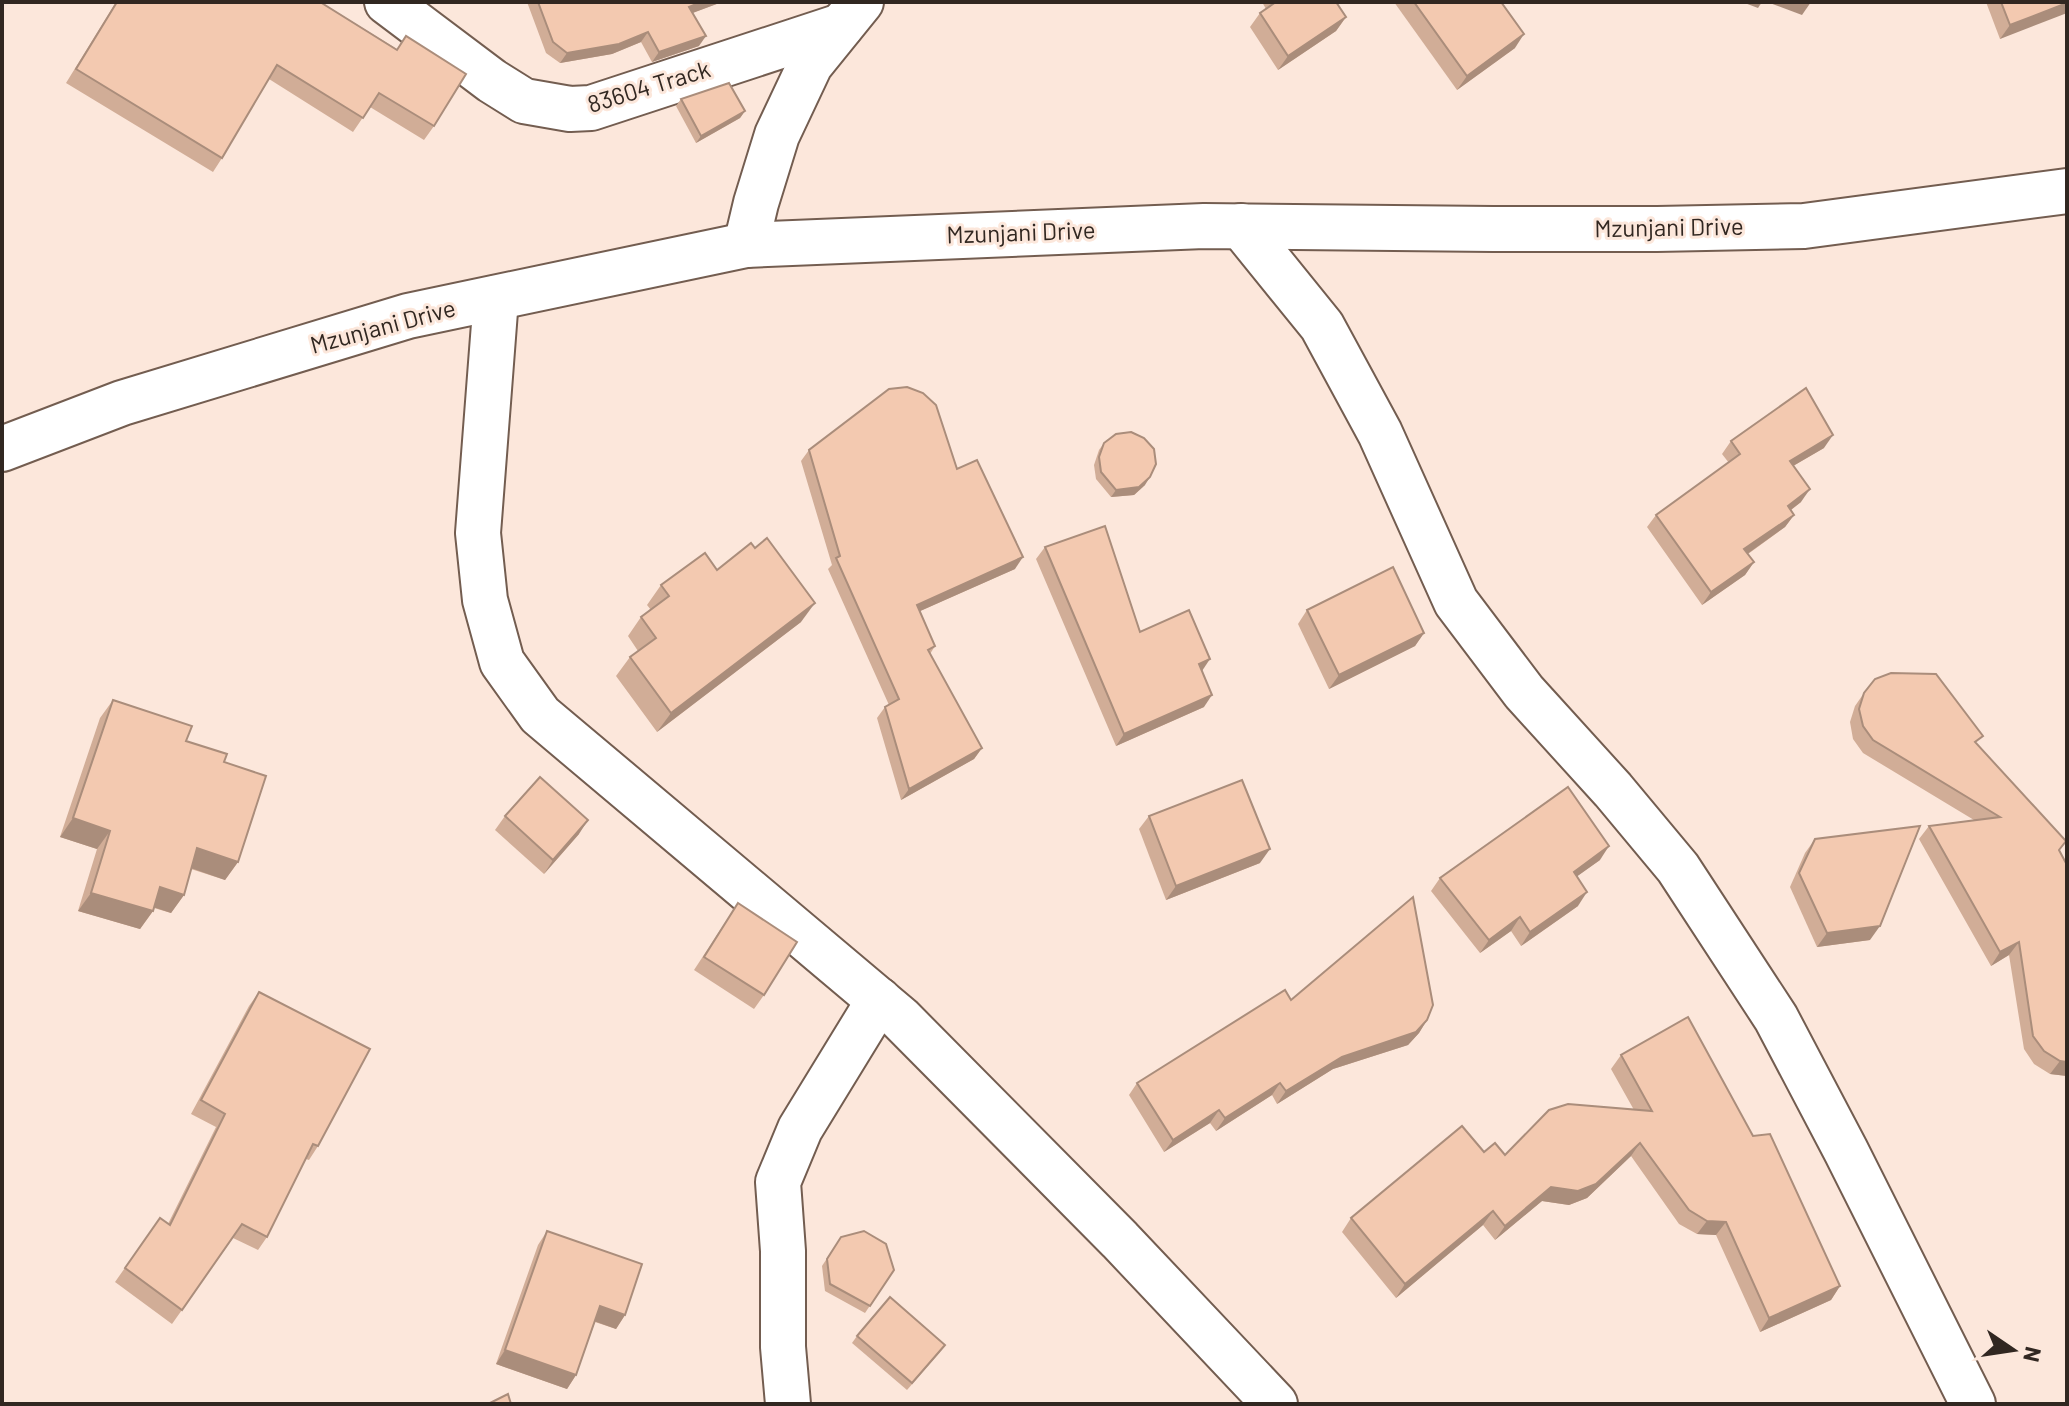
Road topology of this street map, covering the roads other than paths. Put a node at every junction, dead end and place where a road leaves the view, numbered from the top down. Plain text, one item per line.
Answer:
1 (387, 2) edge
2 (851, 14) edge
3 (2067, 191) edge
4 (1241, 226) junction
5 (746, 245) junction
6 (496, 298) junction
7 (2, 449) edge
8 (879, 1000) junction
9 (788, 1404) edge
10 (1275, 1404) edge
11 (1973, 1404) edge

1 - 2 street, 83604 Track
2 - 5 street
3 - 4 street, Mzunjani Drive
4 - 5 street, Mzunjani Drive
4 - 11 street
5 - 6 street, Mzunjani Drive
6 - 7 street, Mzunjani Drive
6 - 8 street
8 - 9 street
8 - 10 street

